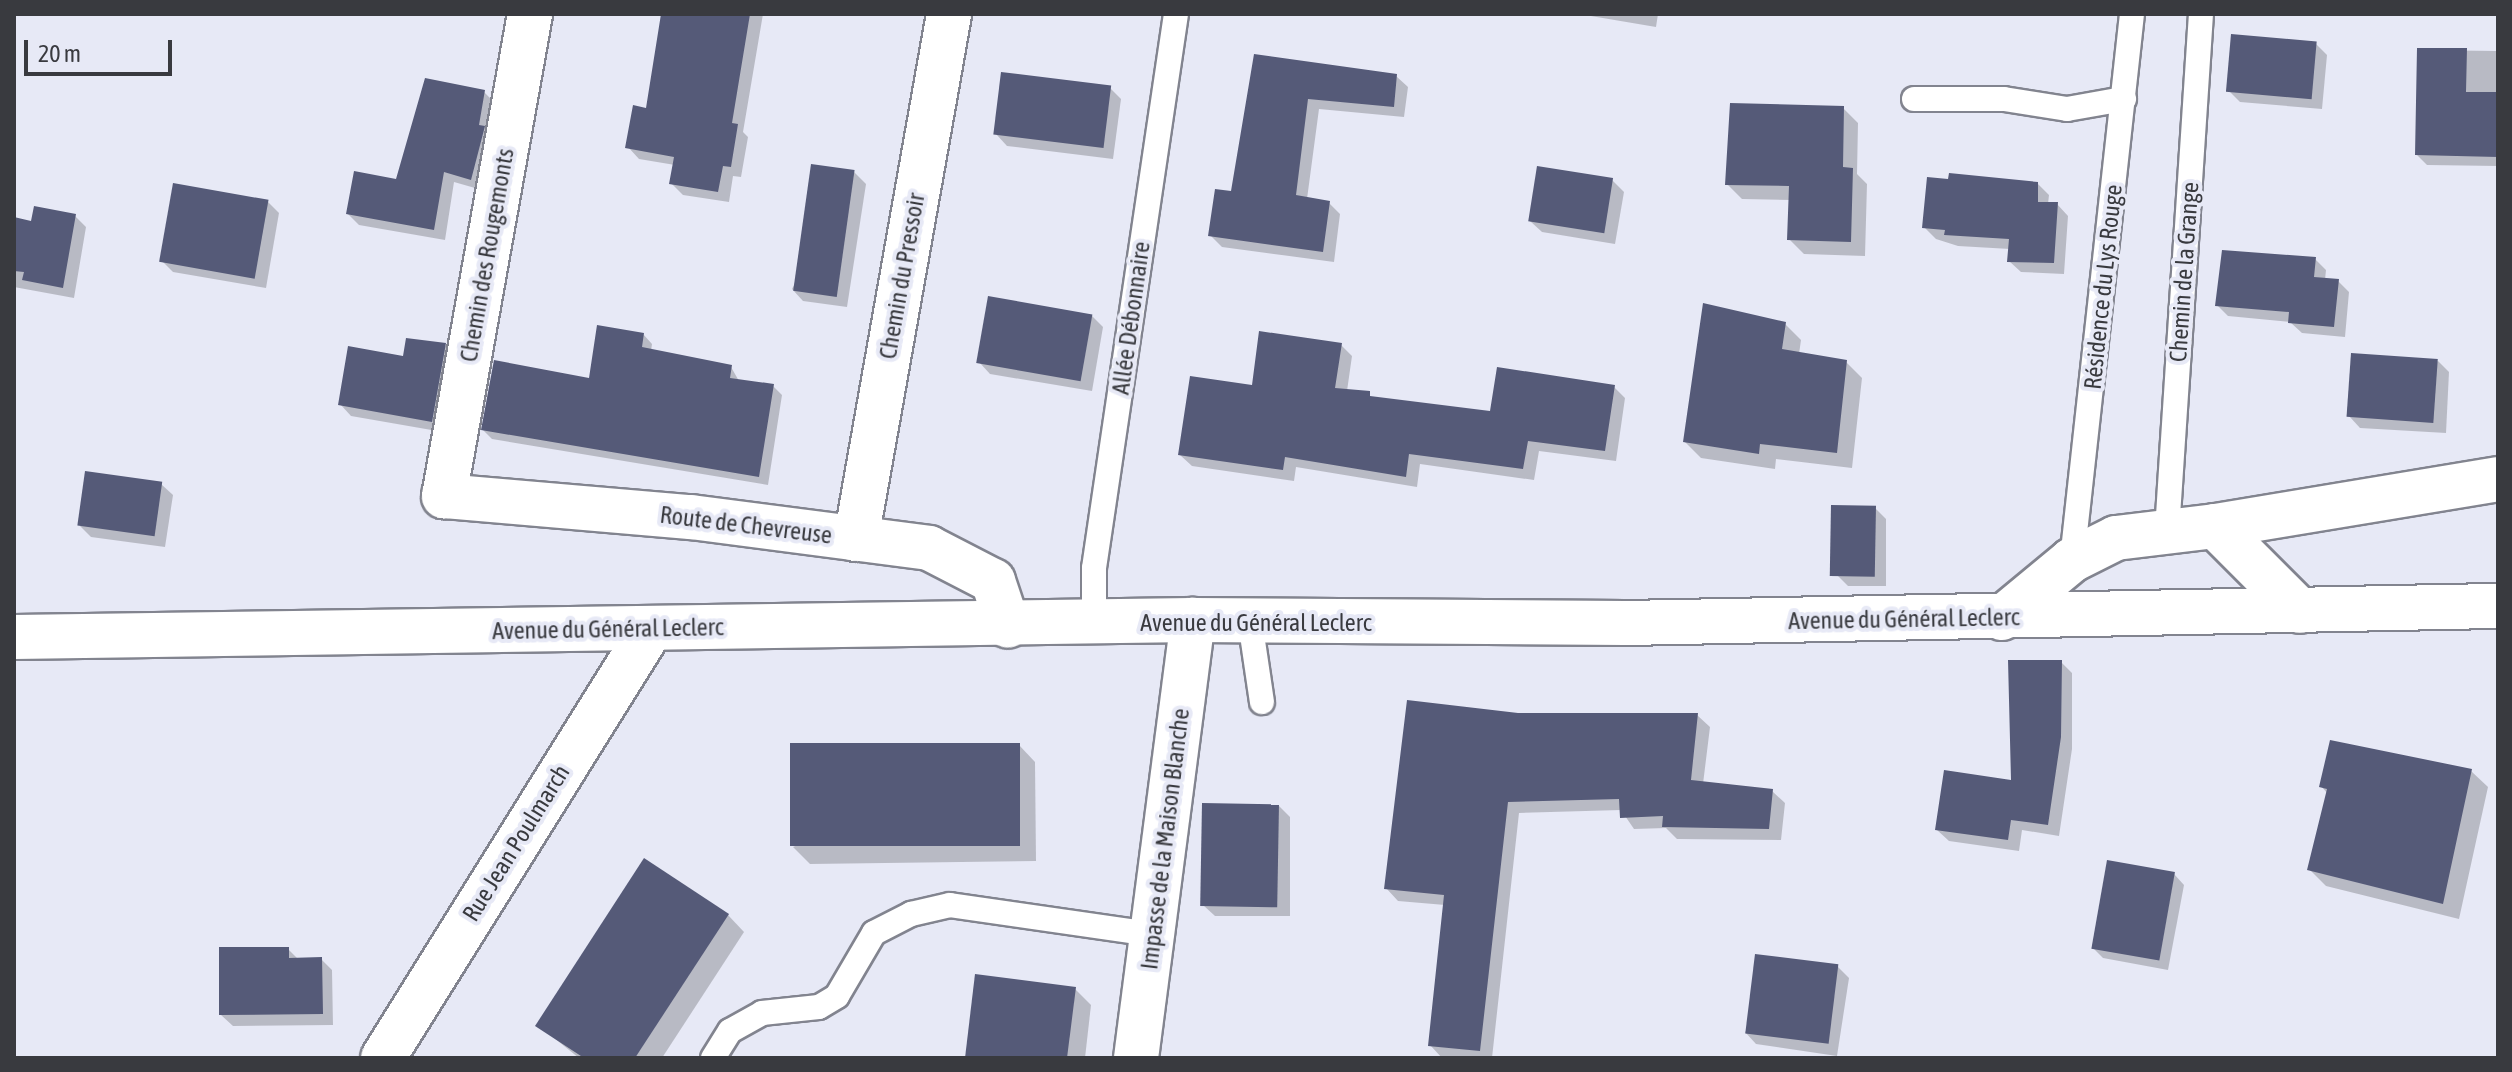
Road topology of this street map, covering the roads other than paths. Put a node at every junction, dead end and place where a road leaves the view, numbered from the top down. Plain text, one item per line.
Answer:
1 (530, 14) edge
2 (949, 14) edge
3 (1176, 14) edge
4 (2132, 14) edge
5 (2201, 14) edge
6 (1914, 99) dead end
7 (2124, 99) junction
8 (2498, 479) edge
9 (444, 496) joint
10 (2215, 526) junction
11 (2167, 531) junction
12 (856, 539) junction
13 (2072, 560) junction
14 (2498, 606) edge
15 (2300, 611) junction
16 (2002, 618) junction
17 (1193, 620) junction
18 (1250, 621) junction
19 (1094, 623) junction
20 (1008, 626) junction
21 (651, 629) junction
22 (14, 637) edge
23 (1262, 702) dead end
24 (1152, 934) junction
25 (383, 1058) edge
26 (713, 1058) edge
27 (1136, 1058) edge

1 - 9 street, Chemin des Rougemonts
2 - 12 street, Chemin du Pressoir
3 - 19 lane, Allée Débonnaire
4 - 7 lane, Résidence du Lys Rouge
5 - 11 lane, Chemin de la Grange
6 - 7 lane
7 - 13 lane, Résidence du Lys Rouge
8 - 10 street
9 - 12 street, Route de Chevreuse
10 - 11 street
10 - 15 street
11 - 13 street
12 - 20 street, Route de Chevreuse
13 - 16 street
14 - 15 street, Avenue du Général Leclerc
15 - 16 street, Avenue du Général Leclerc
16 - 18 street, Avenue du Général Leclerc
17 - 18 street, Avenue du Général Leclerc
17 - 19 street, Avenue du Général Leclerc
17 - 24 street, Impasse de la Maison Blanche
18 - 23 lane
19 - 20 street, Avenue du Général Leclerc
20 - 21 street, Avenue du Général Leclerc
21 - 22 street, Avenue du Général Leclerc
21 - 25 street, Rue Jean Poulmarch
24 - 26 lane
24 - 27 street, Impasse de la Maison Blanche

